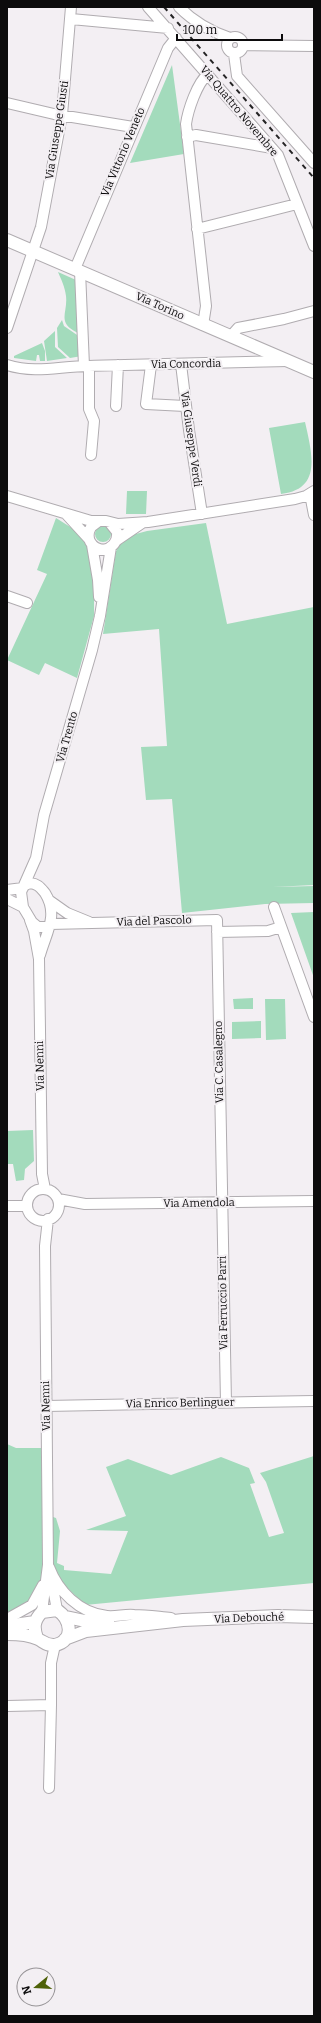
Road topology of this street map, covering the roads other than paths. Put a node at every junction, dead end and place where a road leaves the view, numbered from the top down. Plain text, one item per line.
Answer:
1 (72, 7) edge
2 (148, 7) edge
3 (179, 7) edge
4 (71, 19) junction
5 (168, 28) junction
6 (176, 38) junction
7 (228, 42) junction
8 (243, 45) junction
9 (314, 46) edge
10 (234, 54) junction
11 (208, 74) junction
12 (7, 103) edge
13 (62, 115) junction
14 (133, 127) junction
15 (187, 137) junction
16 (272, 148) junction
17 (314, 162) edge
18 (297, 204) junction
19 (197, 229) junction
20 (7, 240) edge
21 (314, 246) edge
22 (34, 252) junction
23 (77, 270) junction
24 (314, 311) edge
25 (203, 325) junction
26 (7, 328) edge
27 (231, 336) junction
28 (258, 348) junction
29 (288, 361) junction
30 (257, 362) junction
31 (181, 364) junction
32 (7, 365) edge
33 (118, 365) junction
34 (151, 365) junction
35 (87, 366) junction
36 (314, 372) edge
37 (116, 406) dead end
38 (185, 406) junction
39 (91, 455) dead end
40 (312, 493) edge
41 (7, 496) edge
42 (202, 514) junction
43 (66, 515) junction
44 (314, 515) edge
45 (99, 521) junction
46 (109, 522) junction
47 (143, 522) junction
48 (91, 542) junction
49 (114, 544) junction
50 (7, 596) edge
51 (27, 602) dead end
52 (100, 616) junction
53 (36, 858) junction
54 (24, 886) junction
55 (40, 887) junction
56 (7, 890) edge
57 (7, 899) edge
58 (50, 901) junction
59 (23, 907) junction
60 (274, 907) dead end
61 (28, 916) junction
62 (217, 920) joint
63 (91, 923) junction
64 (49, 926) junction
65 (281, 926) junction
66 (217, 932) junction
67 (39, 959) junction
68 (314, 1017) edge
69 (42, 1189) junction
70 (58, 1199) junction
71 (314, 1201) edge
72 (221, 1203) junction
73 (85, 1204) junction
74 (7, 1206) edge
75 (27, 1206) junction
76 (57, 1211) junction
77 (36, 1218) junction
78 (48, 1220) junction
79 (45, 1246) junction
80 (314, 1401) edge
81 (226, 1402) junction
82 (46, 1406) junction
83 (48, 1565) junction
84 (42, 1612) junction
85 (62, 1614) junction
86 (314, 1617) edge
87 (180, 1619) junction
88 (7, 1620) edge
89 (35, 1622) junction
90 (7, 1626) edge
91 (7, 1634) edge
92 (50, 1641) junction
93 (51, 1705) junction
94 (7, 1706) edge
95 (49, 1788) dead end

1 - 4 street, Via Giuseppe Giusti
2 - 5 street, Via Quattro Novembre
3 - 7 street
4 - 5 street
4 - 13 street, Via Giuseppe Giusti
5 - 6 street, Via Quattro Novembre
6 - 11 street, Via Quattro Novembre
6 - 14 street, Via Vittorio Veneto
7 - 8 street
7 - 10 street
8 - 9 street
8 - 10 street
10 - 17 street
11 - 15 street
11 - 16 street, Via Quattro Novembre
12 - 13 street
13 - 14 street
13 - 22 street, Via Giuseppe Giusti
14 - 23 street, Via Vittorio Veneto
15 - 16 street
15 - 19 street
16 - 18 street, Via Quattro Novembre
18 - 19 street
18 - 21 street, Via Quattro Novembre
19 - 25 street
20 - 22 main road, Via Torino
22 - 23 main road, Via Torino
22 - 26 street, Via Giuseppe Giusti
23 - 25 main road, Via Torino
23 - 35 street
24 - 27 street
25 - 27 main road, Via Torino
27 - 28 main road, Via Torino
28 - 29 main road, Via Torino
28 - 30 street
29 - 30 street, Via Concordia
29 - 36 main road, Via Torino
30 - 31 street, Via Concordia
31 - 34 street, Via Concordia
31 - 38 street, Via Giuseppe Verdi
32 - 35 street, Via Concordia
33 - 34 street, Via Concordia
33 - 35 street, Via Concordia
33 - 37 street
34 - 38 street
35 - 39 street
38 - 42 street, Via Giuseppe Verdi
40 - 42 street
40 - 44 street
41 - 43 street
42 - 47 street
43 - 45 street
43 - 48 street
45 - 46 street
45 - 48 street
46 - 47 street
46 - 49 street
47 - 49 street
48 - 49 street
48 - 52 street, Via Trento
49 - 52 street, Via Trento
50 - 51 street
52 - 53 street, Via Trento
53 - 54 street, Via Trento
53 - 55 street, Via Trento
54 - 55 street
54 - 56 street
54 - 59 street
55 - 58 street
57 - 59 street
58 - 63 street, Via del Pascolo
58 - 64 street, Via Nenni
59 - 61 street, Via Nenni
60 - 65 street
61 - 64 street
61 - 67 street, Via Nenni
62 - 63 street, Via del Pascolo
62 - 66 street, Via C. Casalegno
63 - 64 street, Via del Pascolo
64 - 67 street, Via Nenni
65 - 66 street
65 - 68 street
66 - 72 street, Via C. Casalegno
67 - 69 street, Via Nenni
69 - 70 street
69 - 75 street
70 - 73 street, Via Amendola
70 - 76 street
71 - 72 street, Via Amendola
72 - 73 street, Via Amendola
72 - 81 street, Via Ferruccio Parri
73 - 76 street, Via Amendola
74 - 75 street
75 - 77 street
76 - 78 street
77 - 78 street
77 - 79 street, Via Nenni
78 - 79 street, Via Nenni
79 - 82 street, Via Nenni
80 - 81 street, Via Enrico Berlinguer
81 - 82 street, Via Enrico Berlinguer
82 - 83 street, Via Nenni
83 - 84 street, Via Nenni
83 - 85 street, Via Nenni
83 - 87 street, Via Nenni
83 - 88 street, Via Nenni
84 - 85 main road, Via Debouché
84 - 89 main road
85 - 87 main road, Via Debouché
85 - 92 main road
86 - 87 main road, Via Debouché
87 - 92 main road, Via Debouché
89 - 90 main road
89 - 92 main road
91 - 92 main road
92 - 93 street
93 - 94 street
93 - 95 street

